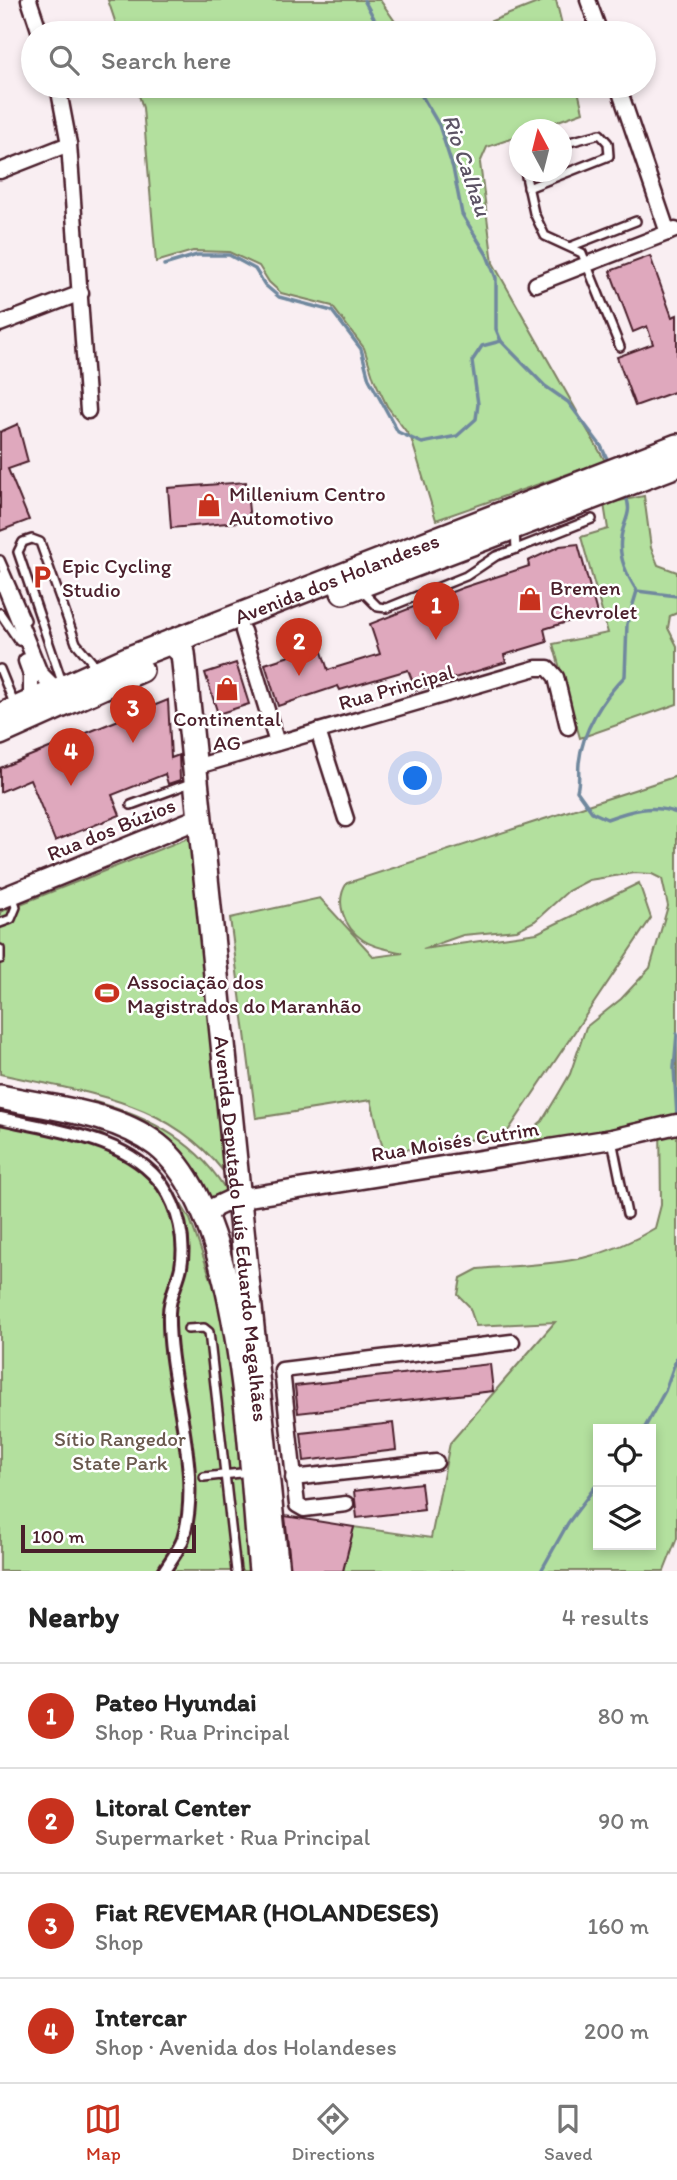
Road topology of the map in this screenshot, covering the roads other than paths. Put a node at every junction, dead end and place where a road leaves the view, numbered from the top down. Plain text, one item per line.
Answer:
1 (29, 0) edge
2 (588, 0) edge
3 (36, 21) edge
4 (596, 21) edge
5 (60, 98) edge
6 (623, 98) edge
7 (572, 141) edge
8 (69, 144) junction
9 (0, 171) edge
10 (572, 171) edge
11 (526, 182) edge
12 (543, 182) edge
13 (528, 188) junction
14 (636, 221) dead end
15 (673, 231) edge
16 (572, 246) junction
17 (587, 264) junction
18 (536, 284) dead end
19 (81, 293) junction
20 (0, 324) edge
21 (620, 347) dead end
22 (88, 411) dead end
23 (677, 446) edge
24 (677, 465) edge
25 (637, 471) junction
26 (602, 484) junction
27 (592, 519) dead end
28 (515, 538) junction
29 (0, 560) edge
30 (1, 576) edge
31 (0, 594) edge
32 (0, 613) edge
33 (243, 631) junction
34 (19, 642) junction
35 (177, 648) junction
36 (32, 652) junction
37 (0, 669) edge
38 (99, 671) junction
39 (61, 689) junction
40 (16, 710) edge
41 (568, 727) dead end
42 (318, 731) junction
43 (0, 733) edge
44 (277, 743) junction
45 (196, 774) junction
46 (131, 805) dead end
47 (200, 818) junction
48 (346, 819) dead end
49 (6, 896) edge
50 (0, 923) edge
51 (0, 949) edge
52 (0, 959) edge
53 (0, 1097) edge
54 (0, 1118) edge
55 (677, 1124) edge
56 (612, 1139) junction
57 (240, 1199) junction
58 (627, 1214) dead end
59 (207, 1217) junction
60 (188, 1329) dead end
61 (512, 1342) dead end
62 (286, 1417) junction
63 (263, 1428) junction
64 (288, 1433) junction
65 (436, 1462) dead end
66 (251, 1472) junction
67 (225, 1474) junction
68 (204, 1477) dead end
69 (293, 1478) junction
70 (346, 1504) dead end
71 (164, 1571) edge
72 (236, 1571) edge
73 (261, 1571) edge
74 (277, 1571) edge

1 - 3 street
2 - 4 street
5 - 8 street
6 - 15 street
7 - 10 lane
8 - 9 street
8 - 19 street
11 - 13 lane
12 - 13 lane
13 - 16 lane
14 - 16 lane
15 - 17 street
16 - 17 lane
17 - 18 street
17 - 21 lane
19 - 20 street
19 - 22 street
23 - 25 main road, Avenida dos Holandeses
24 - 25 main road, Avenida dos Holandeses
25 - 26 main road, Avenida dos Holandeses
26 - 28 main road, Avenida dos Holandeses
26 - 35 main road, Avenida dos Holandeses
27 - 28 lane
28 - 33 main road, Avenida dos Holandeses
29 - 36 lane
30 - 36 street
31 - 34 street
32 - 34 lane
33 - 35 main road, Avenida dos Holandeses
33 - 44 street
34 - 40 street
35 - 38 main road, Avenida dos Holandeses
35 - 43 main road, Avenida dos Holandeses
35 - 45 main road, Avenida Deputado Luís Eduardo Magalhães
36 - 39 street
37 - 40 lane
38 - 39 main road, Avenida dos Holandeses
38 - 39 lane
39 - 40 main road, Avenida dos Holandeses
41 - 42 street, Rua Principal
42 - 44 street, Rua Principal
42 - 48 street
44 - 45 street, Rua Principal
45 - 46 lane
45 - 47 main road, Avenida Deputado Luís Eduardo Magalhães
47 - 49 main road, Rua dos Búzios
47 - 57 main road, Avenida Deputado Luís Eduardo Magalhães
49 - 50 lane
51 - 52 lane
53 - 59 main road, Avenida Deputado Luís Eduardo Magalhães
54 - 71 street
55 - 56 street, Rua Moisés Cutrim
56 - 57 street, Rua Moisés Cutrim
56 - 58 lane
57 - 59 street, Rua Moisés Cutrim
57 - 63 main road, Avenida Deputado Luís Eduardo Magalhães
59 - 66 main road, Avenida Deputado Luís Eduardo Magalhães
60 - 67 lane
61 - 62 street
62 - 63 street
62 - 64 street
63 - 64 street
63 - 74 main road, Avenida Deputado Luís Eduardo Magalhães
64 - 69 street
65 - 69 street
66 - 67 lane
66 - 73 main road, Avenida Deputado Luís Eduardo Magalhães
67 - 68 lane
67 - 72 lane
69 - 70 street

